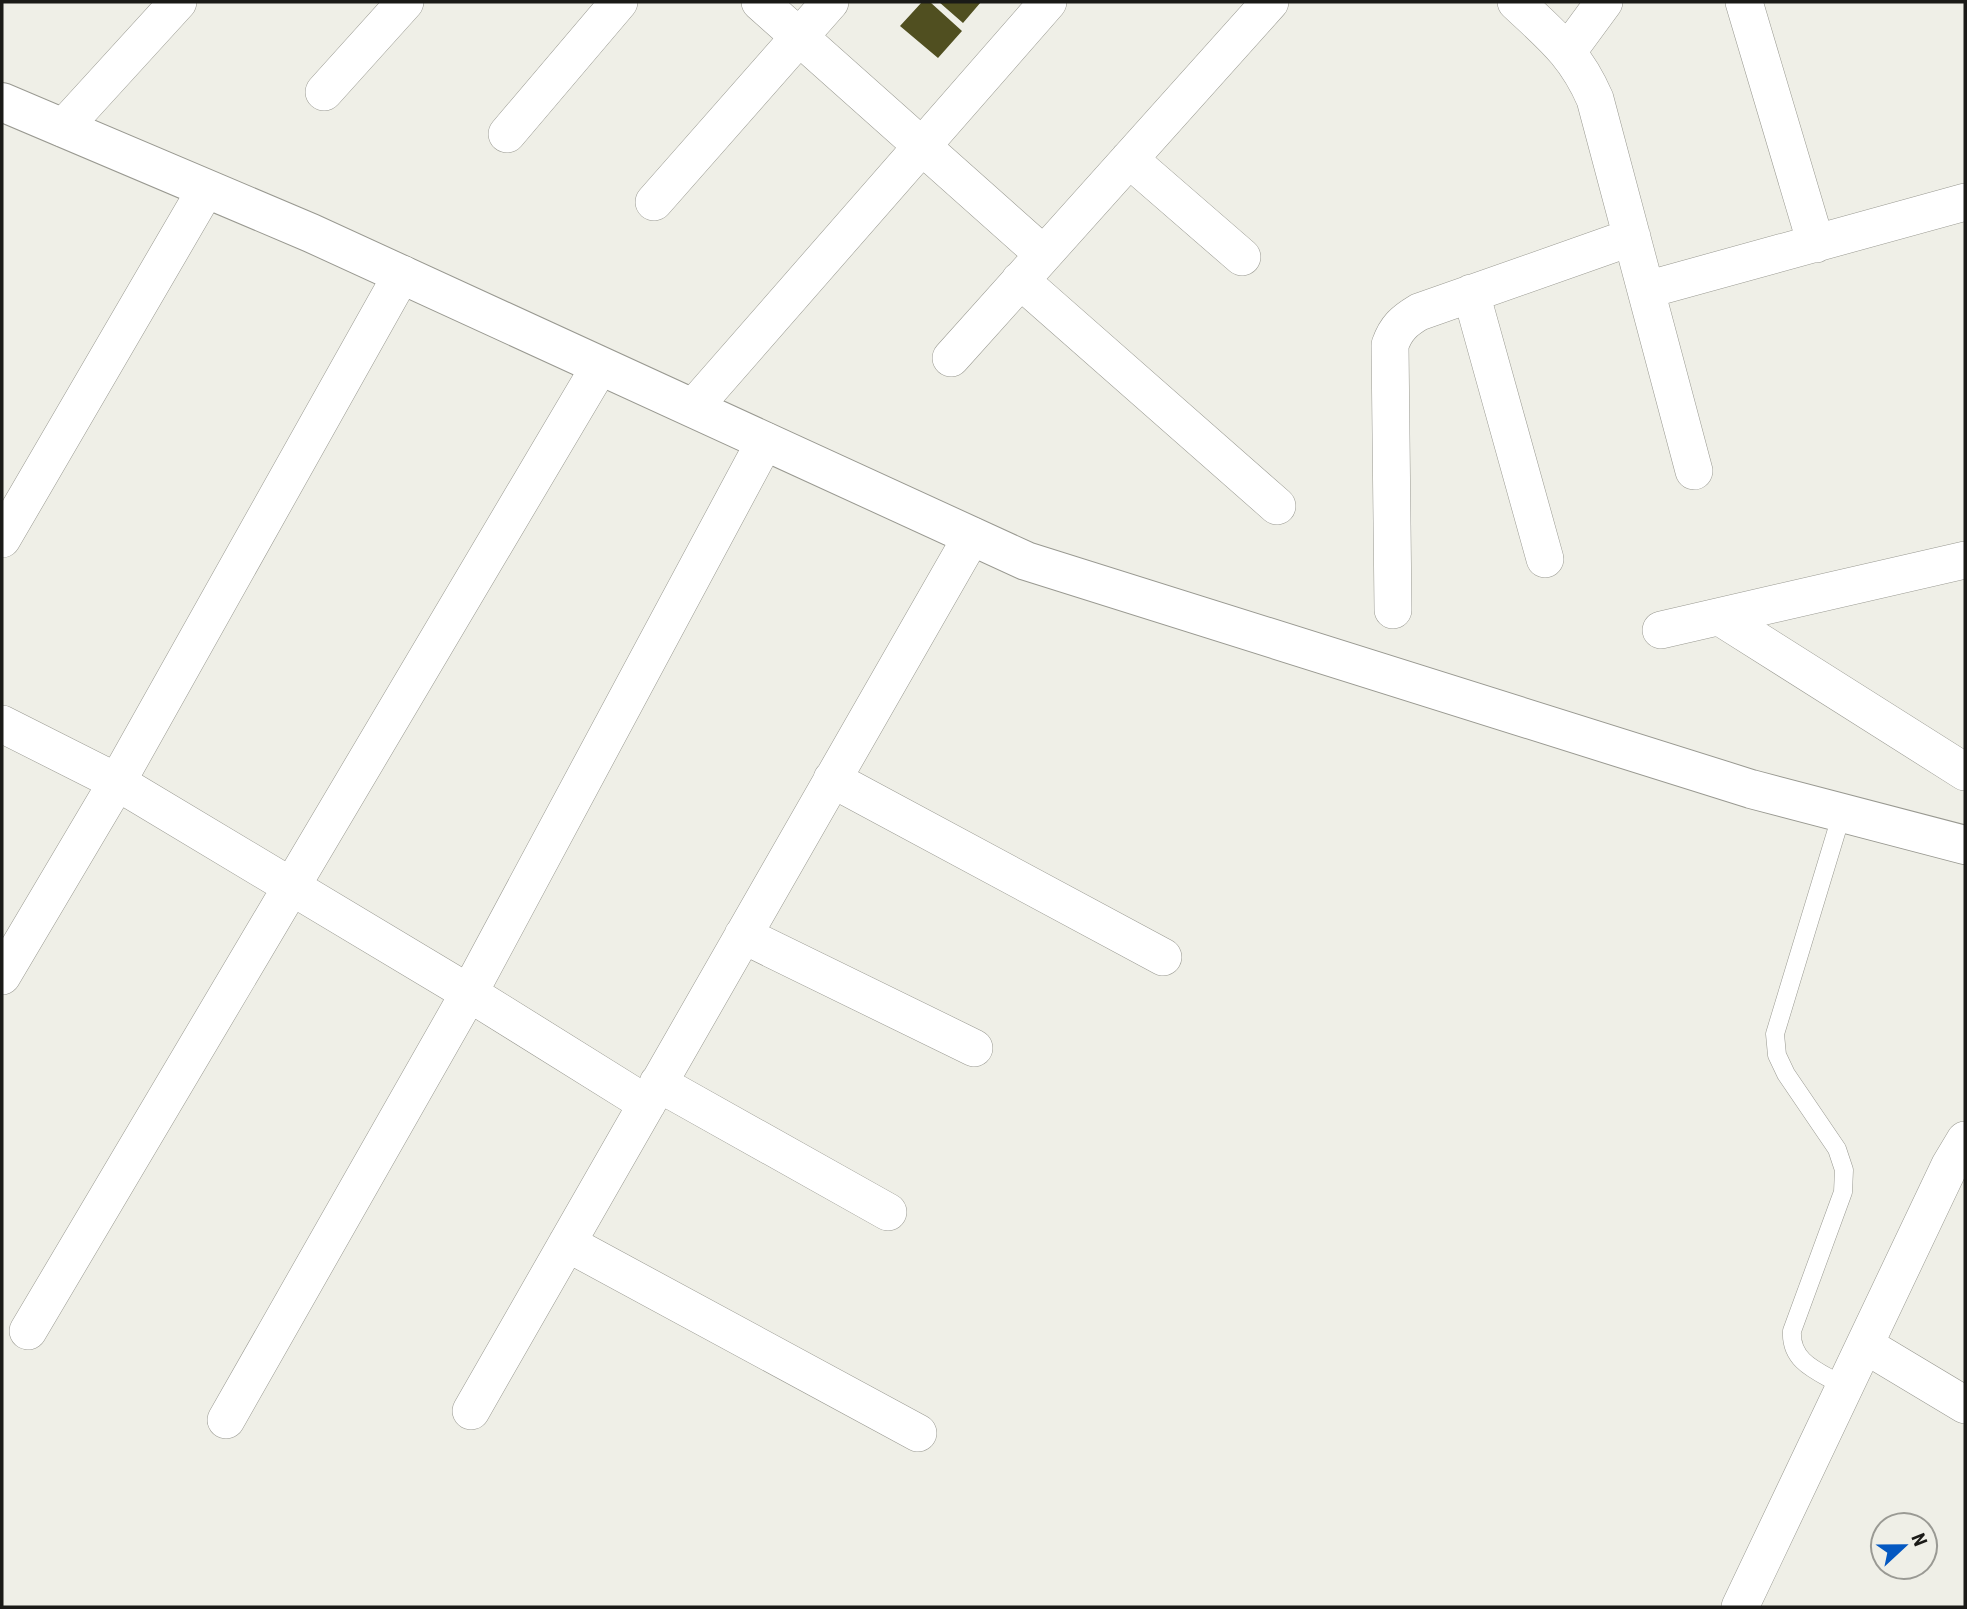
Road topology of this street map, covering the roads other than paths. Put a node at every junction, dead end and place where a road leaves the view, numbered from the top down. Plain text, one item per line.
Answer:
1 (178, 2) edge
2 (405, 2) edge
3 (619, 2) edge
4 (760, 2) edge
5 (830, 2) edge
6 (1048, 2) edge
7 (1270, 2) edge
8 (1516, 2) edge
9 (1604, 2) edge
10 (1744, 2) edge
11 (800, 37) junction
12 (1568, 51) junction
13 (324, 92) dead end
14 (2, 102) edge
15 (63, 128) junction
16 (507, 134) dead end
17 (922, 146) junction
18 (1129, 159) junction
19 (206, 188) junction
20 (653, 202) dead end
21 (1965, 202) edge
22 (1633, 237) junction
23 (1816, 244) junction
24 (1242, 257) dead end
25 (1032, 267) junction
26 (402, 274) junction
27 (1646, 290) junction
28 (1471, 293) junction
29 (951, 358) dead end
30 (600, 366) junction
31 (693, 408) junction
32 (765, 441) junction
33 (1694, 471) dead end
34 (1277, 506) dead end
35 (972, 536) junction
36 (2, 539) edge
37 (1545, 559) dead end
38 (1965, 560) edge
39 (1393, 610) dead end
40 (1720, 617) junction
41 (1661, 630) dead end
42 (2, 724) edge
43 (1965, 772) edge
44 (832, 779) junction
45 (117, 782) junction
46 (1842, 813) junction
47 (1965, 845) edge
48 (290, 887) junction
49 (743, 935) junction
50 (1163, 957) dead end
51 (2, 976) edge
52 (469, 993) junction
53 (974, 1048) dead end
54 (653, 1093) junction
55 (1965, 1140) edge
56 (888, 1212) dead end
57 (567, 1243) junction
58 (28, 1331) dead end
59 (1865, 1345) junction
60 (1845, 1387) junction
61 (1965, 1405) edge
62 (471, 1411) dead end
63 (226, 1420) dead end
64 (918, 1433) dead end
65 (1740, 1607) edge

1 - 15 street
2 - 13 street
3 - 16 street
4 - 11 street
5 - 11 street
6 - 17 street
7 - 18 street
8 - 12 street
9 - 12 street
10 - 23 street
11 - 17 street
11 - 20 street
12 - 22 street
14 - 15 street
15 - 19 street
17 - 25 street
17 - 31 street
18 - 24 street
18 - 25 street
19 - 26 street
19 - 36 street
21 - 23 street
22 - 27 street
22 - 28 street
23 - 27 street
25 - 29 street
25 - 34 street
26 - 30 street
26 - 45 street
27 - 33 street
28 - 37 street
28 - 39 street
30 - 31 street
30 - 48 street
31 - 32 street
32 - 35 street
32 - 52 street
35 - 44 street
35 - 46 street
38 - 40 street
40 - 41 street
40 - 43 street
42 - 45 street
44 - 49 street
44 - 50 street
45 - 48 street
45 - 51 street
46 - 47 street
46 - 60 lane
48 - 52 street
48 - 58 street
49 - 53 street
49 - 54 street
52 - 54 street
52 - 63 street
54 - 56 street
54 - 57 street
55 - 59 street
57 - 62 street
57 - 64 street
59 - 60 street
59 - 61 street
60 - 65 street

